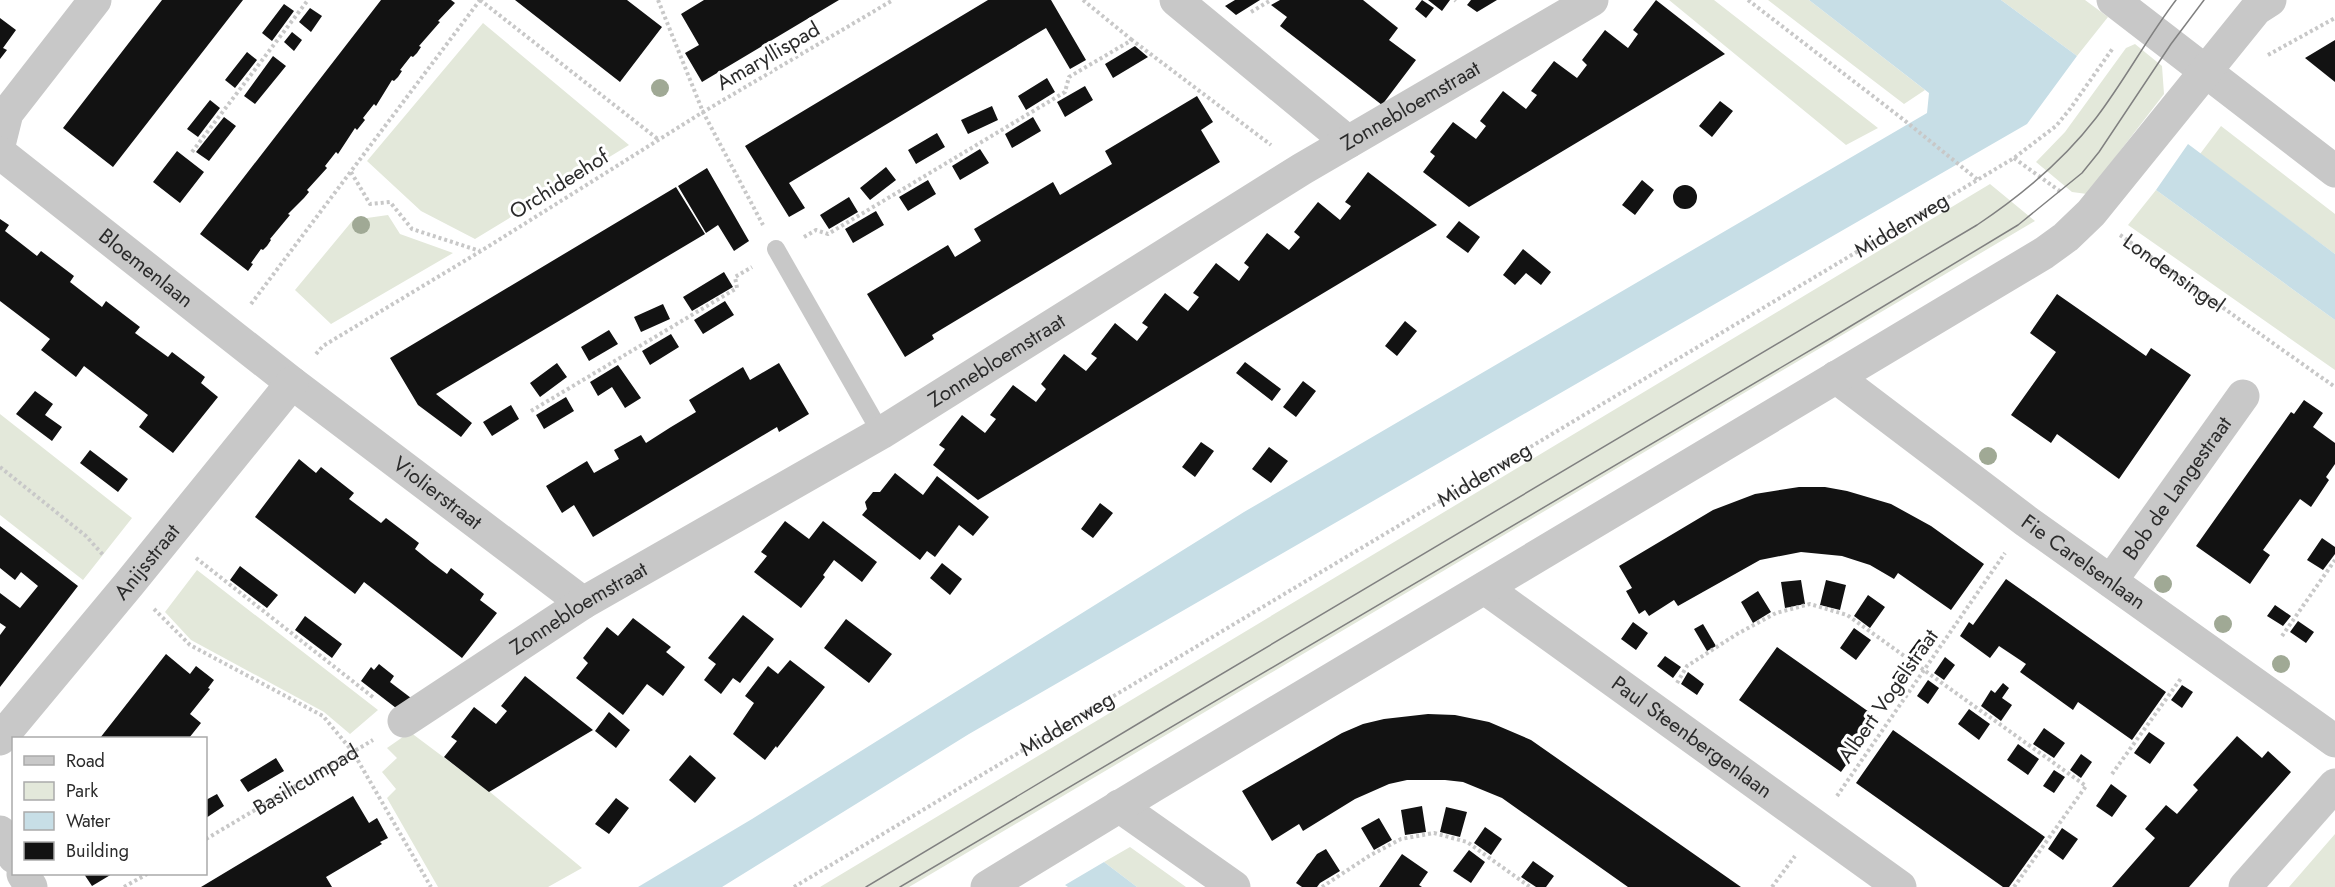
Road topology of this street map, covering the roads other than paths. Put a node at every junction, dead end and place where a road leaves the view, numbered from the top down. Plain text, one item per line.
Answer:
1 (95, 0) edge
2 (1176, 0) edge
3 (1592, 0) edge
4 (2270, 0) edge
5 (2124, 8) edge
6 (2213, 76) junction
7 (0, 141) edge
8 (1348, 142) junction
9 (0, 153) edge
10 (2335, 171) edge
11 (776, 249) road end
12 (1836, 377) junction
13 (292, 383) junction
14 (2243, 396) dead end
15 (880, 433) junction
16 (2111, 581) junction
17 (1485, 588) junction
18 (583, 603) junction
19 (404, 721) road end
20 (0, 740) edge
21 (2335, 741) edge
22 (2335, 785) edge
23 (1119, 806) junction
24 (0, 832) edge
25 (12, 853) edge
26 (987, 887) edge
27 (1234, 887) edge
28 (1900, 887) edge
29 (2245, 887) edge

1 - 7 street
2 - 8 street
3 - 8 street, Zonnebloemstraat
4 - 6 street
5 - 6 street
6 - 10 street
6 - 12 street
8 - 15 street, Zonnebloemstraat
9 - 13 street, Bloemenlaan
11 - 15 lane
12 - 16 street, Fie Carelsenlaan
12 - 17 street
13 - 18 street, Violierstraat
13 - 20 street, Anijsstraat
14 - 16 street, Bob de Langestraat
15 - 18 street, Zonnebloemstraat
16 - 21 street, Fie Carelsenlaan
17 - 23 street
17 - 28 street, Paul Steenbergenlaan
18 - 19 street, Zonnebloemstraat
22 - 29 street
23 - 26 street
23 - 27 street
24 - 25 street

